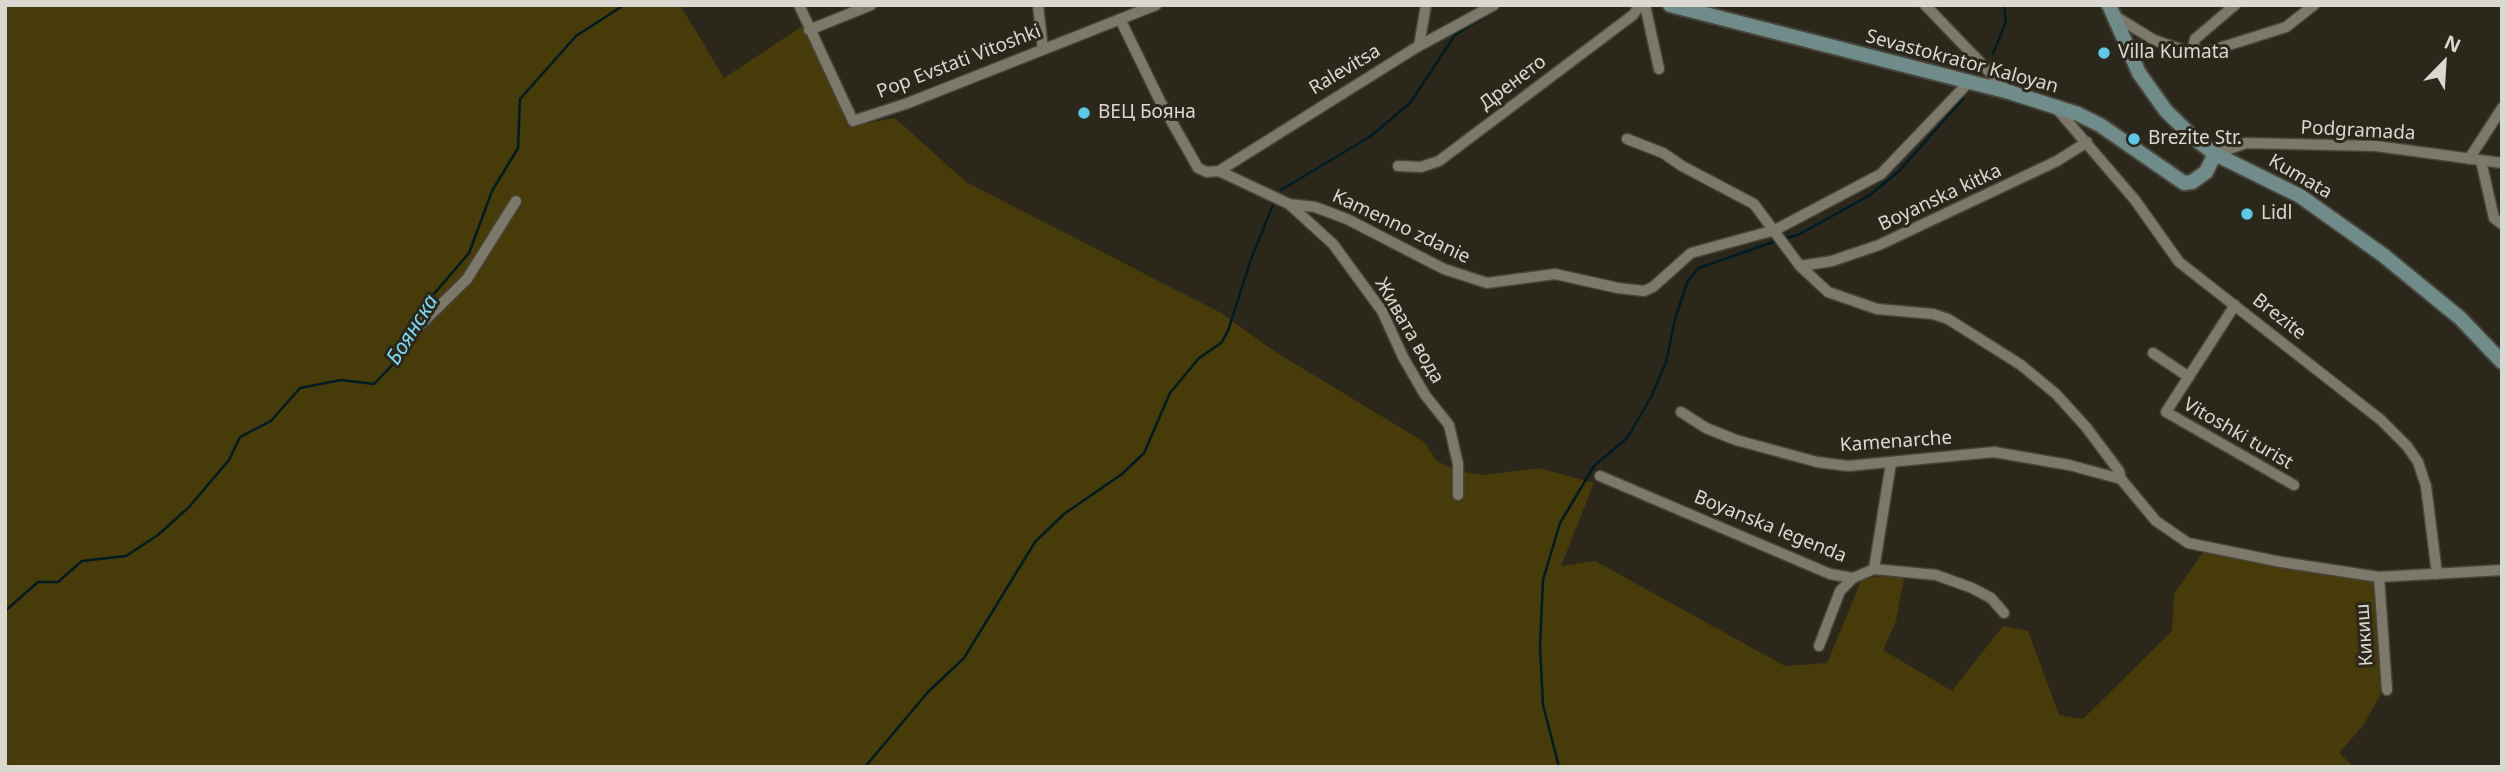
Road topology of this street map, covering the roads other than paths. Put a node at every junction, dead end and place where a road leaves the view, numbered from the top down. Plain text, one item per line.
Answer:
1 (799, 5) edge
2 (871, 5) edge
3 (1038, 5) edge
4 (1156, 5) edge
5 (1426, 5) edge
6 (1494, 5) edge
7 (1640, 5) edge
8 (1645, 5) edge
9 (1670, 5) edge
10 (1925, 5) edge
11 (2235, 5) edge
12 (2314, 5) edge
13 (2112, 10) edge
14 (1120, 19) junction
15 (809, 30) junction
16 (1419, 46) junction
17 (1042, 48) junction
18 (2192, 53) junction
19 (1659, 69) dead end
20 (1968, 83) junction
21 (2009, 92) junction
22 (2053, 105) junction
23 (2502, 108) edge
24 (1627, 139) dead end
25 (2087, 142) junction
26 (2215, 154) junction
27 (2469, 159) junction
28 (2481, 161) junction
29 (2502, 163) edge
30 (1398, 166) dead end
31 (1219, 171) junction
32 (516, 201) dead end
33 (1289, 204) junction
34 (2502, 224) edge
35 (1776, 230) junction
36 (1800, 266) junction
37 (2235, 305) junction
38 (409, 336) dead end
39 (2153, 353) dead end
40 (2502, 362) edge
41 (2189, 377) junction
42 (1681, 412) dead end
43 (1891, 463) junction
44 (1600, 477) dead end
45 (2121, 479) junction
46 (2294, 485) dead end
47 (1458, 495) dead end
48 (1874, 569) junction
49 (2502, 570) edge
50 (2437, 574) junction
51 (2379, 577) junction
52 (1853, 578) junction
53 (2004, 612) dead end
54 (1819, 646) dead end
55 (2387, 690) dead end

1 - 15 street
2 - 15 street
3 - 17 street
4 - 14 street, Pop Evstati Vitoshki
5 - 16 street
6 - 16 street, Ralevitsa
7 - 30 street, Дренето
8 - 19 street
9 - 20 main road, Sevastokrator Kaloyan
10 - 21 street
11 - 18 street
12 - 18 street
13 - 18 street
13 - 26 main road, Kumata
14 - 17 street, Pop Evstati Vitoshki
14 - 31 street, Kamenno zdanie
15 - 17 street, Pop Evstati Vitoshki
16 - 31 street, Ralevitsa
20 - 21 main road, Sevastokrator Kaloyan
20 - 35 street
21 - 22 main road, Sevastokrator Kaloyan
22 - 25 street, Brezite
22 - 26 main road, Sevastokrator Kaloyan
23 - 27 street
24 - 35 street
25 - 36 street, Boyanska kitka
25 - 37 street, Brezite
26 - 27 street, Podgramada
26 - 40 main road, Kumata
27 - 28 street, Podgramada
28 - 29 street, Podgramada
28 - 34 street
31 - 33 street, Kamenno zdanie
32 - 38 street
33 - 35 street, Kamenno zdanie
33 - 47 street, Живата вода
35 - 36 street
36 - 45 street
37 - 41 street
37 - 50 street, Brezite
39 - 41 street
41 - 46 street, Vitoshki turist
42 - 43 street, Kamenarche
43 - 45 street, Kamenarche
43 - 48 street
44 - 52 street, Boyanska legenda
45 - 51 street
48 - 52 street, Boyanska legenda
48 - 53 street
49 - 50 street
50 - 51 street
51 - 55 street, Кикиш
52 - 54 street

